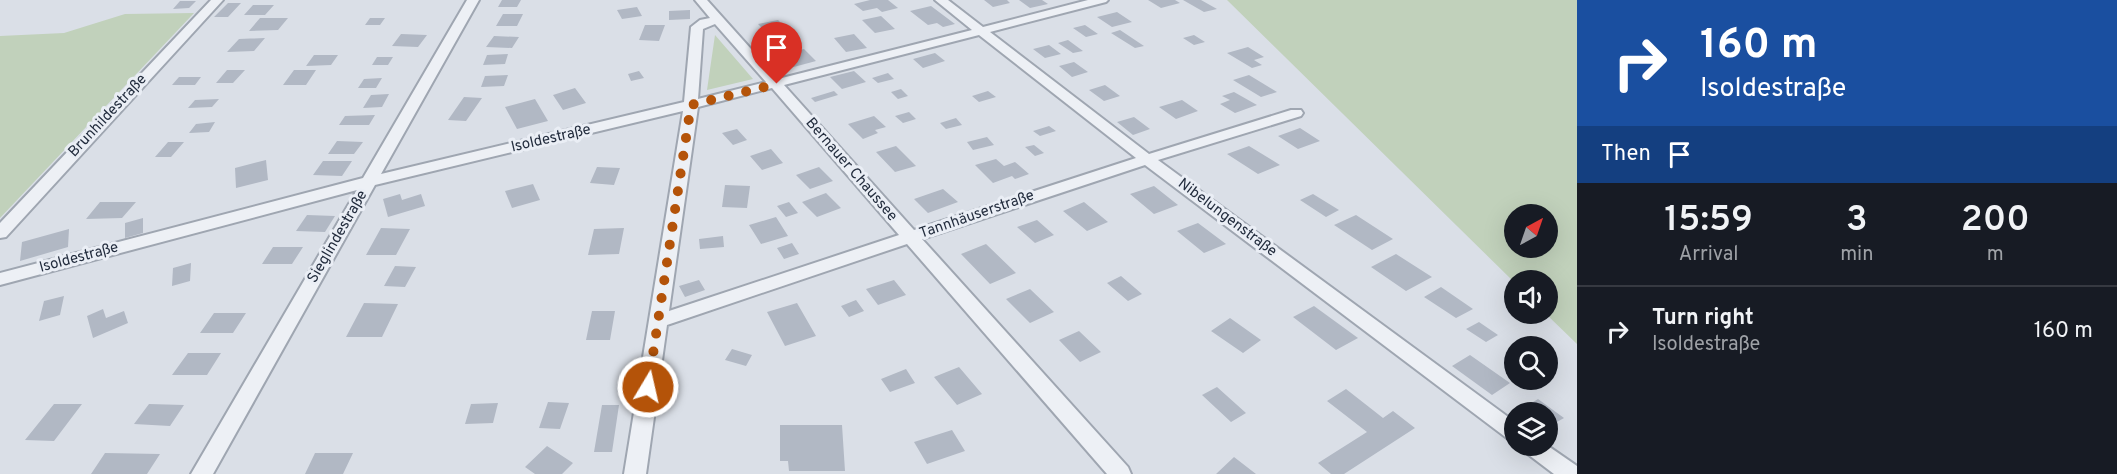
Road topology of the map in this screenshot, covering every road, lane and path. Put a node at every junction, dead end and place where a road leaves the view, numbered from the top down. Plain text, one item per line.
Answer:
1 (217, 0) edge
2 (473, 0) edge
3 (701, 0) edge
4 (941, 0) edge
5 (1102, 0) edge
6 (718, 19) junction
7 (980, 31) junction
8 (777, 84) junction
9 (691, 105) junction
10 (1296, 113) dead end
11 (1147, 159) junction
12 (371, 181) junction
13 (0, 232) edge
14 (911, 238) junction
15 (0, 279) edge
16 (658, 321) junction
17 (1504, 425) edge
18 (1546, 456) edge
19 (202, 474) edge
20 (634, 474) edge
21 (1120, 474) edge
22 (1571, 474) edge

1 - 13 street, Brunhildestraße
2 - 12 street, Sieglindestraße
3 - 6 street, Bernauer Chaussee
4 - 7 street, Nibelungenstraße
5 - 7 street, Isoldestraße
6 - 8 street, Bernauer Chaussee
6 - 9 street
7 - 8 street, Isoldestraße
7 - 11 street, Nibelungenstraße
8 - 9 street, Isoldestraße
8 - 14 street, Bernauer Chaussee
9 - 12 street, Isoldestraße
9 - 16 street
10 - 11 street, Tannhäuserstraße
11 - 14 street, Tannhäuserstraße
11 - 17 street, Nibelungenstraße
12 - 15 street, Isoldestraße
12 - 19 street, Sieglindestraße
14 - 16 street, Tannhäuserstraße
14 - 21 street, Bernauer Chaussee
16 - 20 street
18 - 22 street

